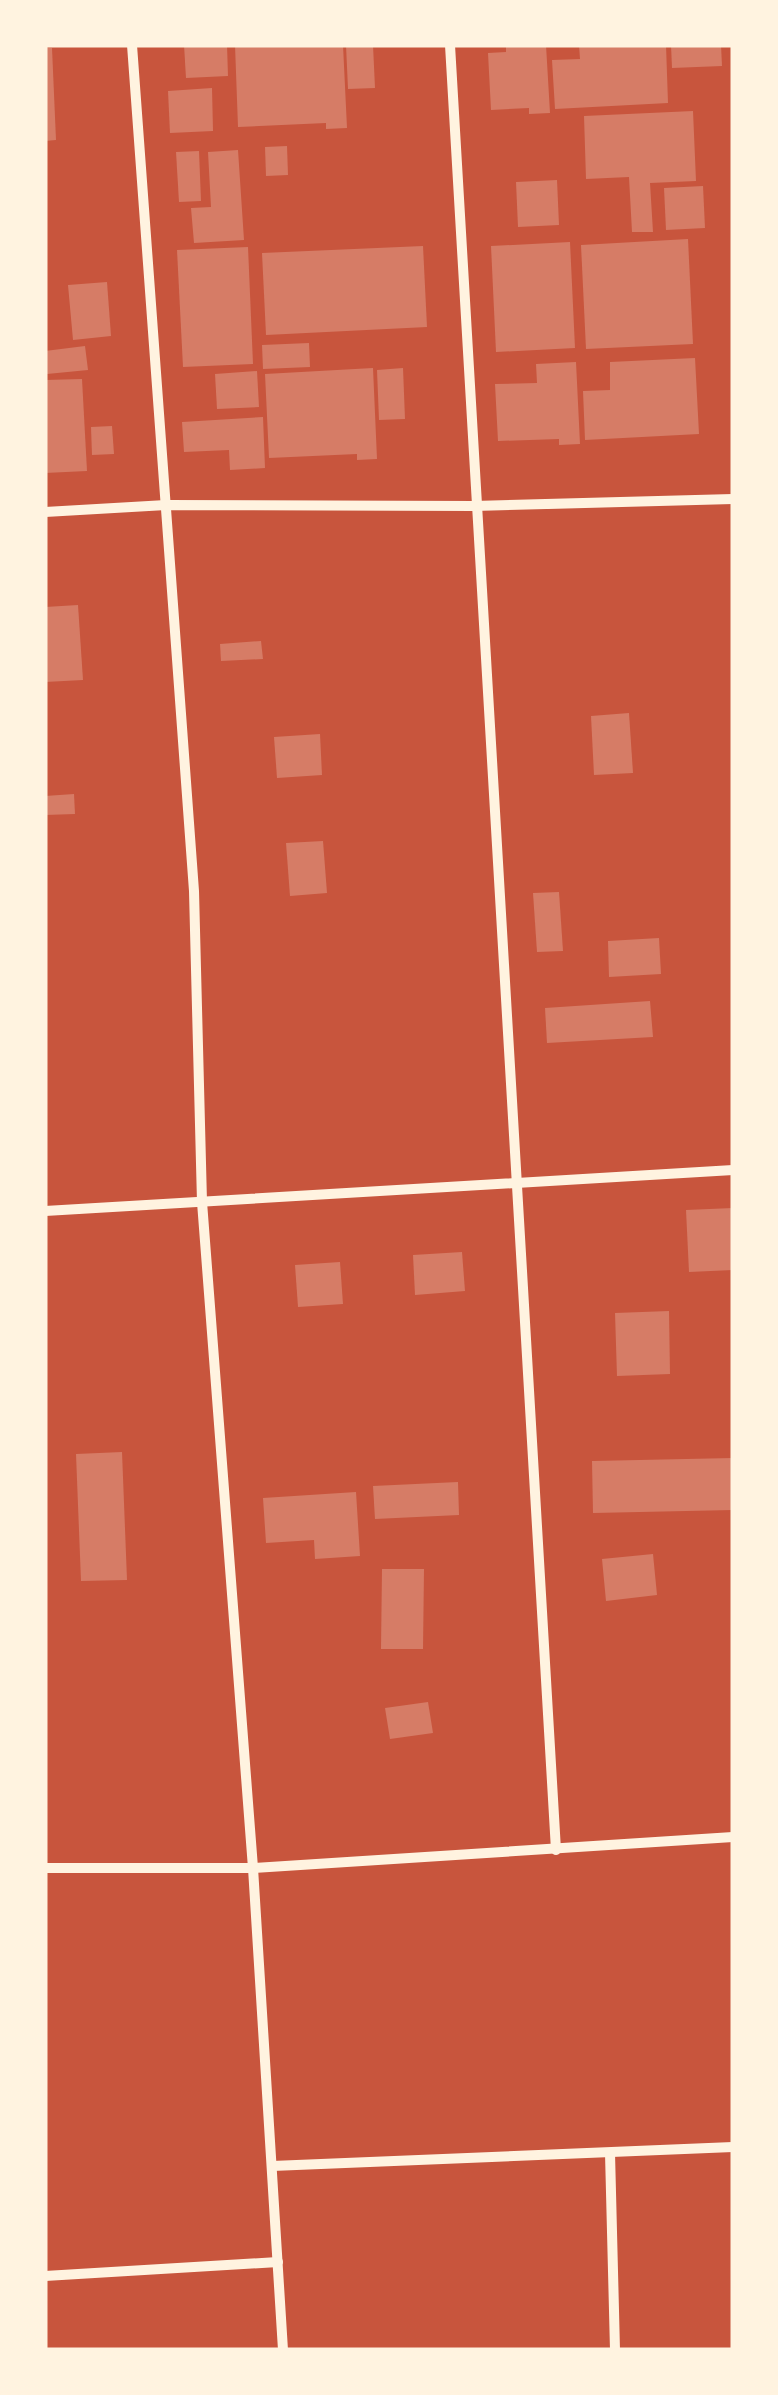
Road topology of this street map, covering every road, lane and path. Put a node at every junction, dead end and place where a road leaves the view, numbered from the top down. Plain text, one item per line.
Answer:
1 (132, 45) edge
2 (450, 45) edge
3 (733, 499) edge
4 (166, 505) junction
5 (474, 506) junction
6 (45, 512) edge
7 (733, 1170) edge
8 (518, 1180) junction
9 (202, 1202) junction
10 (45, 1211) edge
11 (733, 1836) edge
12 (556, 1850) junction
13 (45, 1868) edge
14 (253, 1868) junction
15 (733, 2146) edge
16 (610, 2153) junction
17 (272, 2166) junction
18 (278, 2262) junction
19 (45, 2276) edge
20 (283, 2350) edge
21 (615, 2350) edge

1 - 4 street
2 - 5 street
3 - 5 street
4 - 5 street
4 - 6 street
4 - 9 street
5 - 8 street
7 - 8 street
8 - 9 street
8 - 12 street
9 - 10 street
9 - 14 street
11 - 12 street
12 - 14 street
13 - 14 street
14 - 17 street
15 - 16 street
16 - 17 street
16 - 21 street
17 - 18 street
18 - 19 street
18 - 20 street

